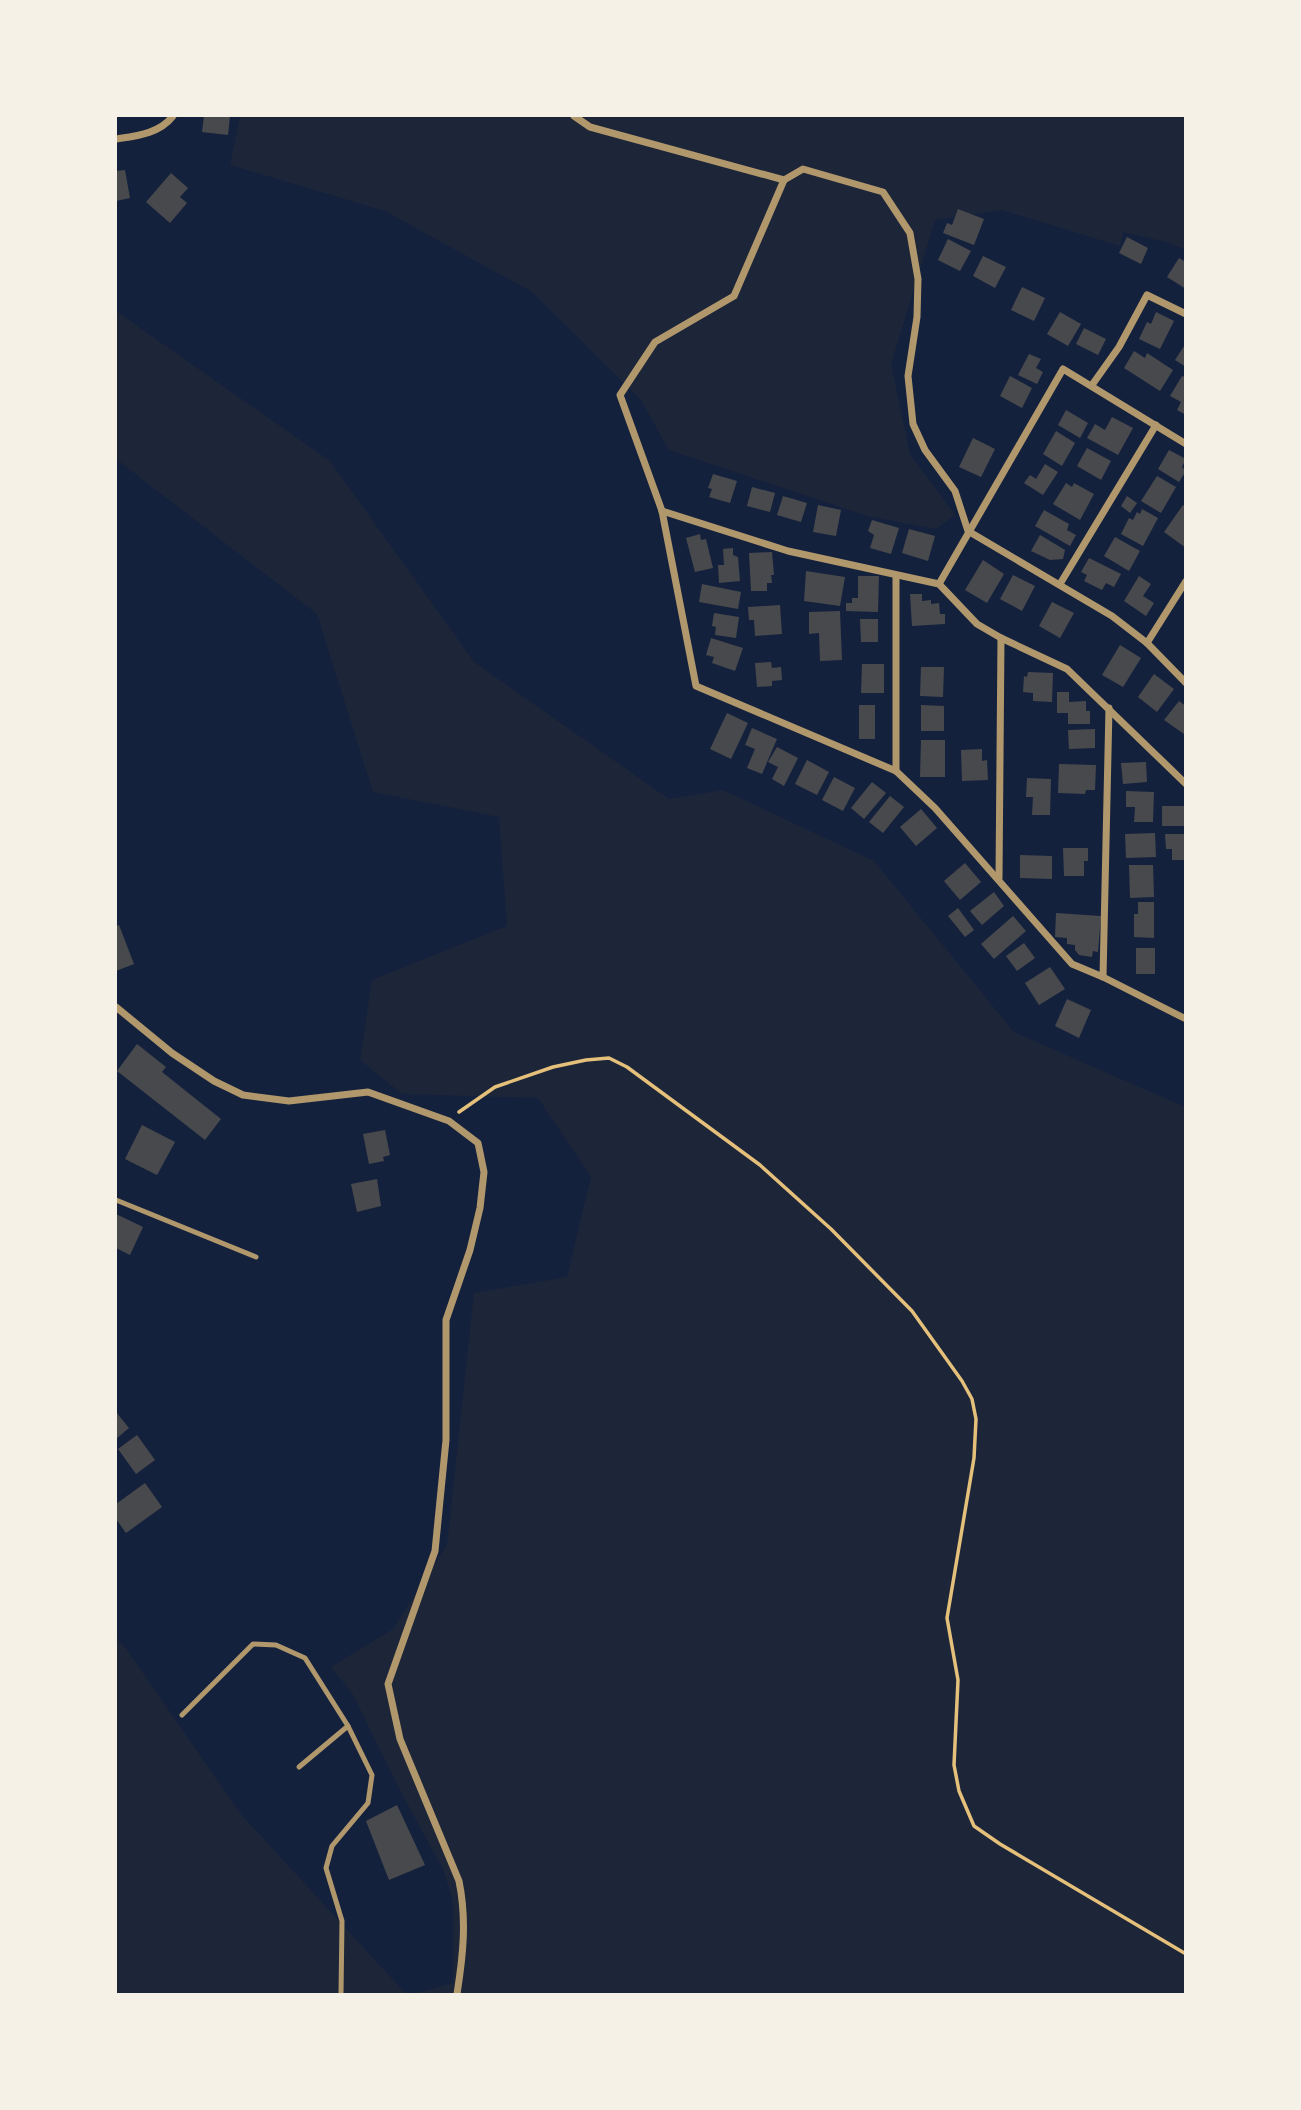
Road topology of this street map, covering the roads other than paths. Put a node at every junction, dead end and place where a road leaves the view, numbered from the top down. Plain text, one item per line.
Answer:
1 (173, 116) edge
2 (573, 116) edge
3 (116, 139) edge
4 (784, 180) junction
5 (1185, 314) edge
6 (1091, 385) junction
7 (1156, 425) junction
8 (1185, 444) edge
9 (662, 511) junction
10 (968, 531) junction
11 (896, 576) junction
12 (1185, 581) edge
13 (939, 584) junction
14 (1060, 584) junction
15 (1001, 638) junction
16 (1147, 643) junction
17 (1185, 683) edge
18 (1109, 708) junction
19 (897, 771) junction
20 (1185, 785) edge
21 (999, 878) junction
22 (1103, 976) junction
23 (116, 1007) edge
24 (1185, 1019) edge
25 (116, 1200) edge
26 (256, 1257) dead end
27 (181, 1715) dead end
28 (348, 1726) junction
29 (299, 1767) dead end
30 (458, 1991) edge
31 (341, 1994) edge
32 (451, 1994) edge

1 - 3 street
2 - 4 street
4 - 9 street
4 - 10 street
5 - 6 street
6 - 7 street
6 - 10 street
7 - 8 street
7 - 14 street
9 - 11 street
9 - 19 street
10 - 13 street
10 - 14 street
11 - 13 street
11 - 19 street
12 - 16 street
13 - 15 street
14 - 16 street
15 - 18 street
15 - 21 street
16 - 17 street
18 - 20 street
18 - 22 street
19 - 21 street
21 - 22 street
22 - 24 street
23 - 30 street
25 - 26 lane
27 - 28 lane
28 - 29 lane
28 - 31 lane
30 - 32 lane

